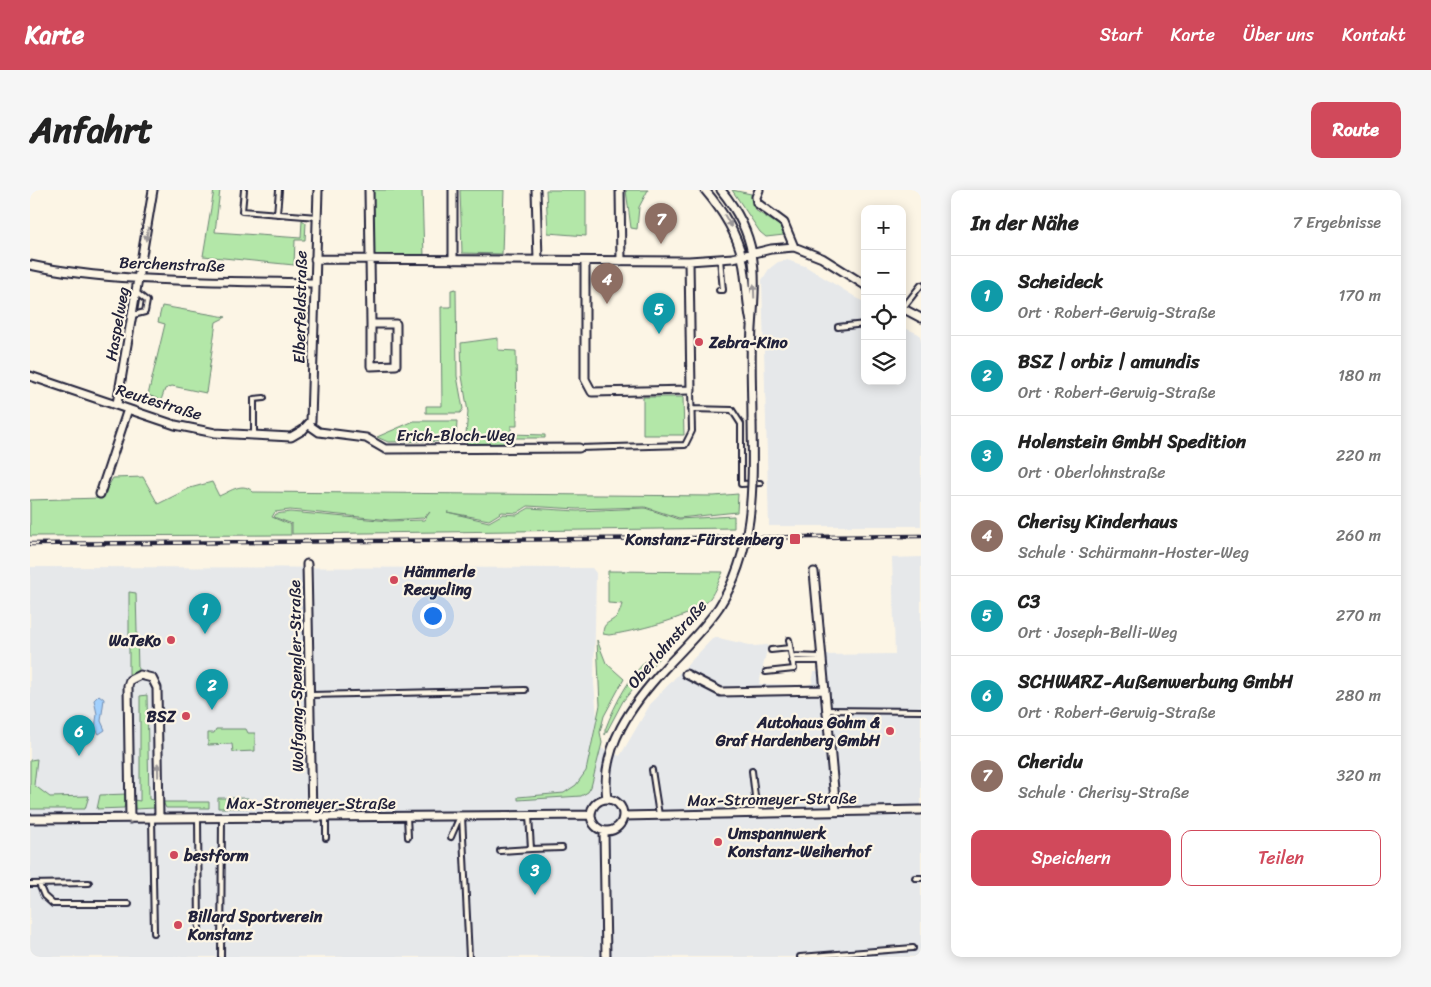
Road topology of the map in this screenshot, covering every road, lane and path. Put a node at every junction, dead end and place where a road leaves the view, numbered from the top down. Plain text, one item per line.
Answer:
1 (153, 190) edge
2 (244, 190) edge
3 (279, 190) edge
4 (318, 190) edge
5 (370, 190) edge
6 (452, 190) edge
7 (536, 190) edge
8 (620, 190) edge
9 (705, 190) edge
10 (721, 190) edge
11 (759, 190) edge
12 (277, 214) junction
13 (317, 217) junction
14 (794, 247) junction
15 (753, 255) junction
16 (742, 257) junction
17 (315, 259) junction
18 (720, 259) junction
19 (370, 260) junction
20 (453, 260) junction
21 (538, 260) junction
22 (621, 261) junction
23 (689, 261) junction
24 (586, 262) junction
25 (30, 265) edge
26 (140, 277) junction
27 (861, 282) edge
28 (314, 283) junction
29 (921, 285) edge
30 (719, 290) dead end
31 (137, 292) junction
32 (906, 304) edge
33 (906, 310) edge
34 (133, 315) junction
35 (921, 318) edge
36 (371, 324) junction
37 (861, 324) edge
38 (752, 327) junction
39 (838, 327) dead end
40 (30, 376) edge
41 (691, 390) junction
42 (264, 398) dead end
43 (117, 404) junction
44 (128, 409) junction
45 (691, 409) junction
46 (309, 425) junction
47 (254, 436) junction
48 (579, 448) joint
49 (760, 483) dead end
50 (100, 494) dead end
51 (308, 564) dead end
52 (814, 572) dead end
53 (789, 640) dead end
54 (790, 648) junction
55 (771, 650) dead end
56 (792, 658) junction
57 (822, 659) junction
58 (766, 672) dead end
59 (686, 674) dead end
60 (524, 690) dead end
61 (825, 690) junction
62 (311, 695) junction
63 (826, 710) junction
64 (921, 711) edge
65 (652, 770) dead end
66 (752, 770) dead end
67 (607, 799) junction
68 (836, 810) junction
69 (921, 810) edge
70 (757, 813) junction
71 (529, 815) junction
72 (591, 815) junction
73 (658, 815) junction
74 (407, 816) junction
75 (461, 816) junction
76 (623, 816) junction
77 (312, 817) junction
78 (326, 817) junction
79 (155, 818) junction
80 (198, 818) junction
81 (222, 818) junction
82 (30, 819) edge
83 (130, 819) junction
84 (604, 831) junction
85 (408, 837) dead end
86 (451, 837) dead end
87 (326, 838) dead end
88 (562, 848) dead end
89 (531, 849) junction
90 (500, 851) dead end
91 (915, 878) dead end
92 (921, 878) edge
93 (90, 883) dead end
94 (30, 884) edge
95 (39, 884) junction
96 (129, 904) dead end
97 (200, 932) dead end
98 (154, 933) dead end
99 (913, 948) dead end
100 (221, 957) edge
101 (469, 957) edge
102 (606, 957) edge
103 (800, 957) edge

1 -> 26 street, Haspelweg
2 - 12 lane
3 - 12 lane
4 - 13 street, Elberfeldstraße
5 - 19 street
6 - 20 street
7 - 21 street
8 - 22 street
9 -> 16 street, Oberlohnstraße
10 - 15 street, Oberlohnstraße
11 - 14 street
12 - 13 lane
13 - 17 street, Elberfeldstraße
14 - 15 street
14 - 27 street
15 - 16 street
38 -> 15 street, Oberlohnstraße
16 - 18 street
16 - 38 street, Oberlohnstraße
17 - 19 street
17 - 28 street, Elberfeldstraße
18 - 23 street
18 - 30 lane
19 - 20 street
19 - 36 street
20 - 21 street
21 - 24 street
22 - 23 street
22 - 24 street
23 - 41 street
24 - 41 street
25 - 26 street, Berchenstraße
26 - 28 street, Berchenstraße
26 - 31 street, Haspelweg
28 - 46 street, Elberfeldstraße
29 - 32 lane
31 - 34 street, Haspelweg
31 - 34 lane
33 - 35 street
34 - 43 street, Haspelweg
36 - 36 street
37 - 39 lane
38 - 67 street, Oberlohnstraße, bridge
40 - 43 street, Reutestraße
41 - 45 lane
42 - 47 lane
43 - 44 street, Reutestraße
44 - 47 street, Reutestraße
44 - 50 street
45 - 48 lane
45 - 49 lane
46 - 47 street, Reutestraße
46 - 48 street, Erich-Bloch-Weg
51 - 62 street, Wolfgang-Spengler-Straße
52 - 57 street
53 - 54 lane
54 - 55 lane
54 - 56 lane
56 - 57 lane
56 - 58 lane
57 - 61 street
59 - 61 street
60 - 62 lane
61 - 63 street
62 - 77 street, Wolfgang-Spengler-Straße
63 - 64 lane
63 - 68 street
65 - 73 lane
66 - 70 lane
67 - 72 street
67 - 76 street
68 - 69 street, Max-Stromeyer-Straße
68 - 70 street, Max-Stromeyer-Straße
70 - 73 street, Max-Stromeyer-Straße
71 - 72 street, Max-Stromeyer-Straße
71 - 75 street, Max-Stromeyer-Straße
71 - 89 lane
72 - 84 street
73 - 76 street, Max-Stromeyer-Straße
74 - 75 street, Max-Stromeyer-Straße
74 - 78 street, Max-Stromeyer-Straße
74 - 85 lane
75 - 86 lane
75 - 101 lane
76 - 84 street
77 - 78 street, Max-Stromeyer-Straße
77 - 81 street, Max-Stromeyer-Straße
78 - 87 lane
79 - 80 street, Max-Stromeyer-Straße
79 - 83 street, Max-Stromeyer-Straße
79 -> 83 street
79 - 98 lane
80 - 81 street, Max-Stromeyer-Straße
80 - 97 lane
81 - 100 lane
82 - 83 street, Max-Stromeyer-Straße
84 - 102 street
88 - 89 lane
89 - 90 lane
91 - 92 lane
93 - 95 lane
94 - 95 lane
95 - 96 lane
99 - 103 lane

